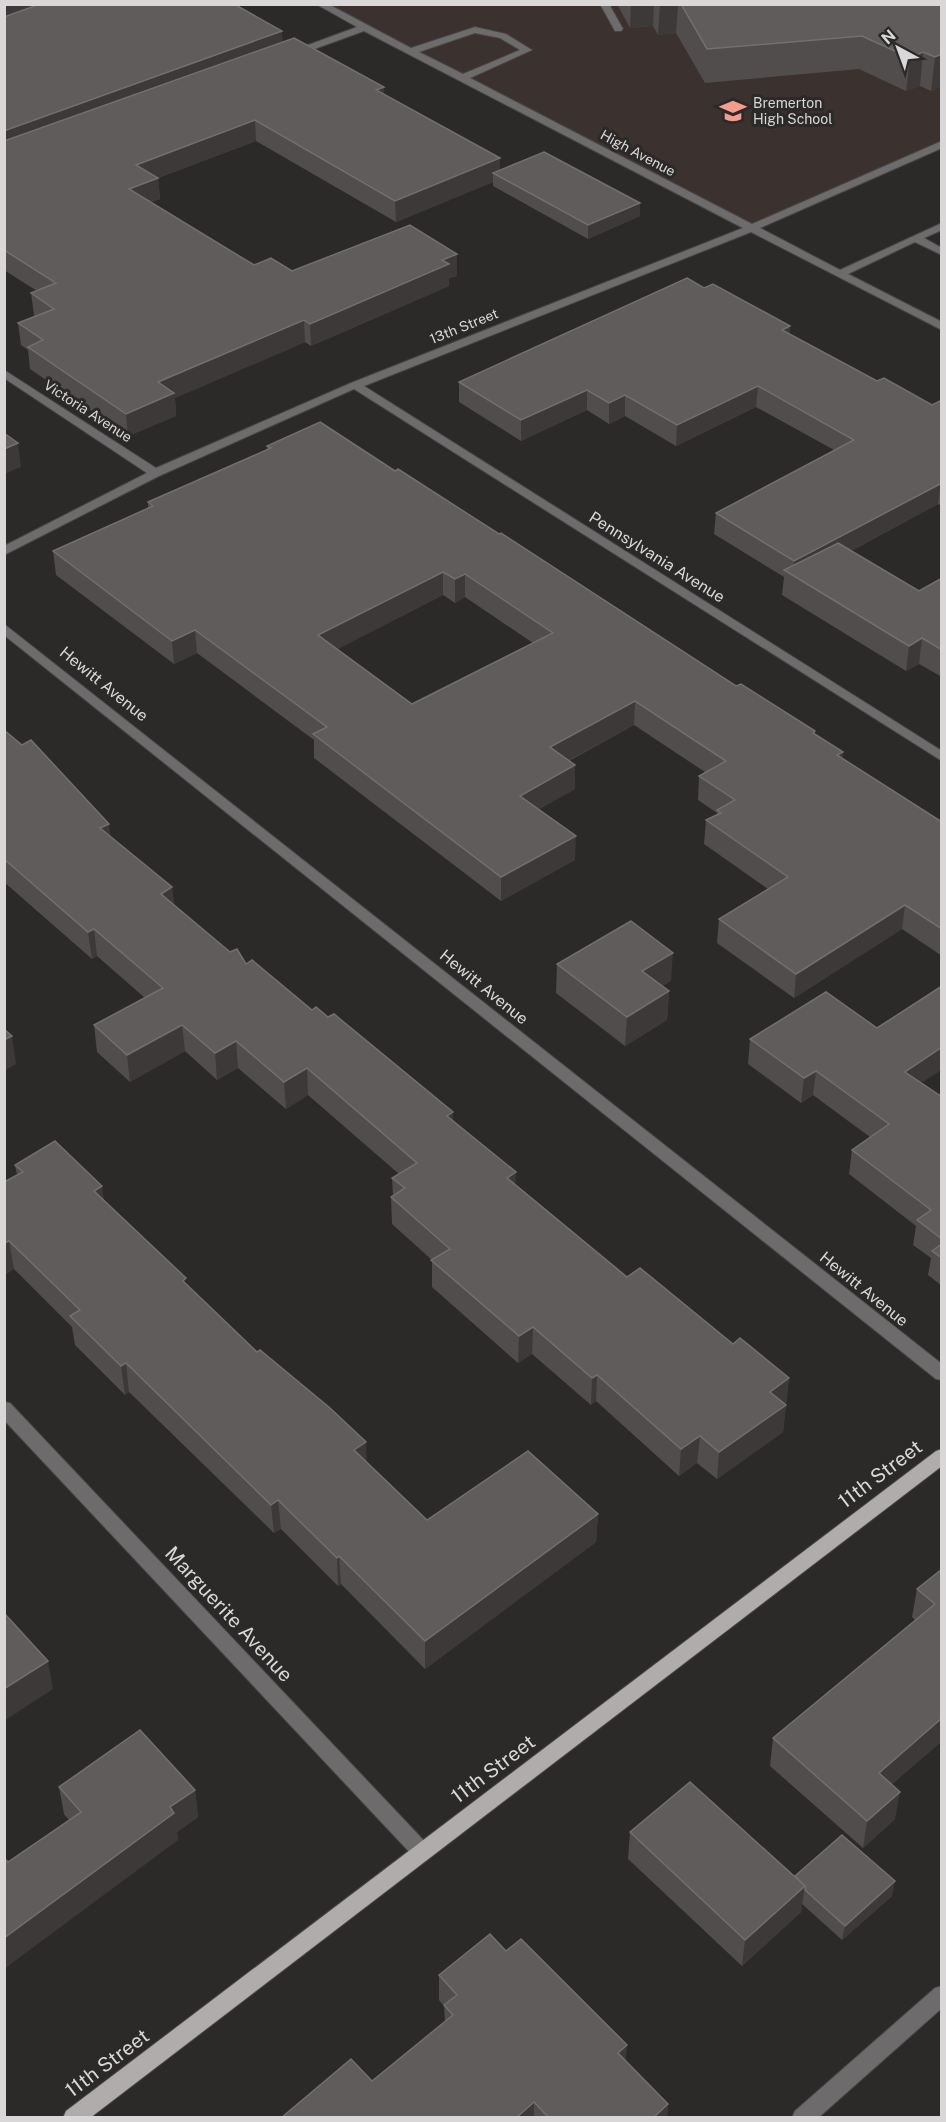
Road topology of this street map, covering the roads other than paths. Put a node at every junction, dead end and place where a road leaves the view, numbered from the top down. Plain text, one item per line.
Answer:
1 (320, 4) edge
2 (604, 4) edge
3 (365, 27) junction
4 (618, 29) dead end
5 (411, 51) junction
6 (281, 58) edge
7 (463, 78) junction
8 (942, 144) edge
9 (942, 226) edge
10 (749, 229) junction
11 (915, 238) junction
12 (942, 252) edge
13 (838, 274) junction
14 (942, 327) edge
15 (4, 374) edge
16 (355, 385) junction
17 (155, 473) junction
18 (4, 551) edge
19 (4, 628) edge
20 (942, 757) edge
21 (942, 1374) edge
22 (4, 1408) edge
23 (942, 1456) edge
24 (422, 1852) junction
25 (942, 1995) edge
26 (73, 2118) edge
27 (802, 2118) edge

1 - 3 street, High Avenue
2 - 4 street
3 - 5 street, High Avenue
3 - 6 street
5 - 7 street, High Avenue
5 - 7 street
7 - 10 street, High Avenue
8 - 10 street, 13th Street
9 - 11 street
10 - 13 street, High Avenue
10 - 16 street, 13th Street
11 - 12 street
11 - 13 street
13 - 14 street, High Avenue
15 - 17 street, Victoria Avenue
16 - 17 street, 13th Street
16 - 20 street, Pennsylvania Avenue
17 - 18 street, 13th Street
19 - 21 street, Hewitt Avenue
22 - 24 street, Marguerite Avenue
23 - 24 main road, 11th Street
24 - 26 main road, 11th Street
25 - 27 street

